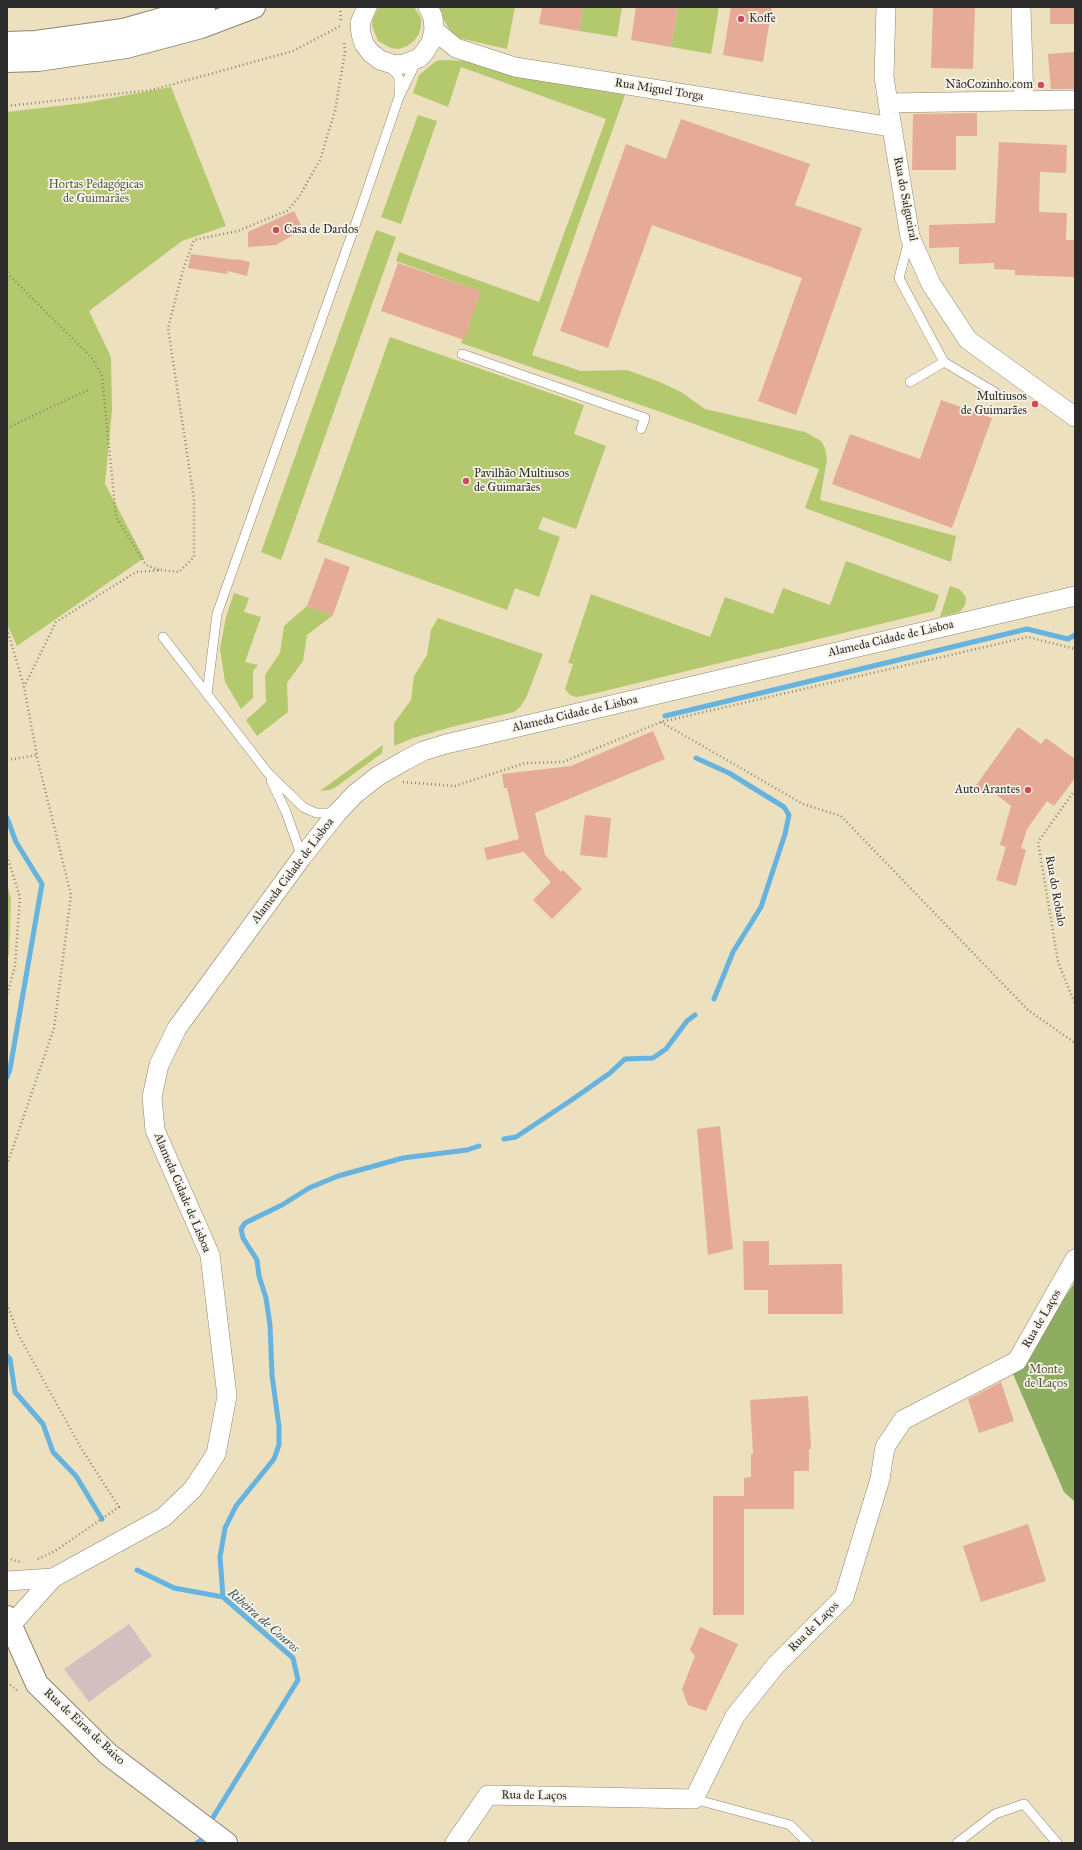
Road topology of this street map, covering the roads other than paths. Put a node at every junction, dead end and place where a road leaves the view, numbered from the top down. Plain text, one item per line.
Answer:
1 (204, 7) edge
2 (254, 7) edge
3 (367, 7) edge
4 (428, 7) edge
5 (886, 7) edge
6 (1021, 7) edge
7 (434, 30) junction
8 (7, 43) edge
9 (456, 48) junction
10 (421, 55) junction
11 (380, 60) junction
12 (7, 61) edge
13 (399, 97) junction
14 (1075, 100) edge
15 (1024, 101) junction
16 (888, 103) junction
17 (892, 127) junction
18 (910, 237) junction
19 (462, 354) dead end
20 (944, 362) junction
21 (910, 382) dead end
22 (996, 393) dead end
23 (1075, 417) edge
24 (641, 429) dead end
25 (1075, 596) edge
26 (164, 637) dead end
27 (207, 694) junction
28 (268, 773) junction
29 (337, 814) junction
30 (302, 857) junction
31 (1075, 1259) edge
32 (53, 1578) junction
33 (7, 1581) edge
34 (9, 1621) edge
35 (694, 1799) junction
36 (226, 1843) edge
37 (455, 1843) edge
38 (808, 1843) edge
39 (957, 1843) edge
40 (1057, 1843) edge

1 - 8 main road
2 - 12 main road
3 - 11 street
4 - 7 street
5 - 16 street, Rua do Salgueiral
6 - 15 street
7 - 9 street, Rua Miguel Torga
7 - 10 street
9 - 10 street
9 - 17 street, Rua Miguel Torga
10 - 11 street
10 - 13 lane
11 - 13 lane
13 - 27 lane
14 - 15 street
15 - 16 street
16 - 17 street, Rua do Salgueiral
17 - 18 street, Rua do Salgueiral
18 - 20 lane
18 - 23 street, Rua do Salgueiral
19 - 24 lane
20 - 21 lane
20 - 22 lane
25 - 29 street, Alameda Cidade de Lisboa
26 - 27 lane
27 - 28 lane
28 - 29 lane
28 - 30 lane
29 - 30 street, Alameda Cidade de Lisboa
30 - 32 street, Alameda Cidade de Lisboa
31 - 35 street, Rua de Laços
32 - 33 street, Alameda Cidade de Lisboa
32 - 34 street, Alameda Cidade de Lisboa
34 - 36 main road, Rua de Eiras de Baixo
35 - 37 street, Rua de Laços
35 - 38 lane
39 - 40 lane

